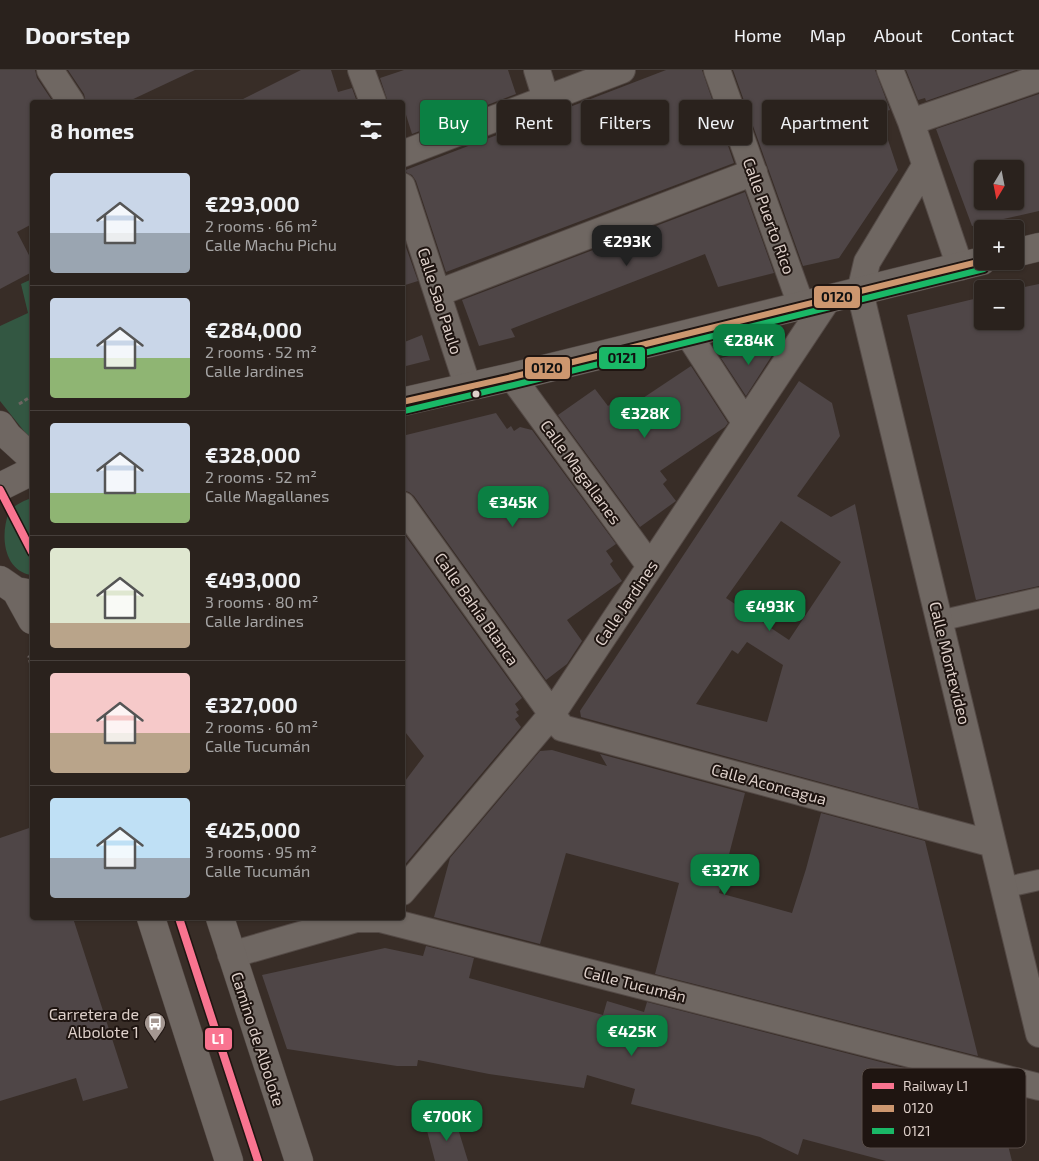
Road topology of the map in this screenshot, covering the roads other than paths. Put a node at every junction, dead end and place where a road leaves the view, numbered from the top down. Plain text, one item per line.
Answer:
1 (50, 70) edge
2 (361, 70) edge
3 (537, 70) edge
4 (622, 70) edge
5 (717, 70) edge
6 (890, 70) edge
7 (1039, 78) edge
8 (546, 99) junction
9 (70, 100) edge
10 (372, 100) edge
11 (911, 122) junction
12 (405, 153) edge
13 (925, 166) junction
14 (754, 172) junction
15 (405, 195) edge
16 (1039, 247) edge
17 (1024, 251) edge
18 (971, 264) edge
19 (860, 292) junction
20 (438, 293) junction
21 (828, 299) junction
22 (801, 305) junction
23 (688, 334) junction
24 (512, 377) junction
25 (468, 387) junction
26 (405, 401) edge
27 (745, 422) junction
28 (0, 426) edge
29 (30, 456) edge
30 (30, 473) edge
31 (0, 487) edge
32 (405, 509) edge
33 (650, 566) junction
34 (16, 588) edge
35 (1039, 598) edge
36 (30, 616) edge
37 (939, 621) junction
38 (552, 714) junction
39 (993, 844) junction
40 (1039, 880) edge
41 (405, 888) edge
42 (1004, 888) junction
43 (153, 920) edge
44 (221, 920) edge
45 (352, 920) edge
46 (389, 920) edge
47 (231, 954) junction
48 (1039, 1034) edge
49 (965, 1068) edge
50 (1026, 1084) edge
51 (1039, 1087) edge
52 (229, 1161) edge
53 (299, 1161) edge

1 - 9 street
2 - 10 street
3 - 8 street
4 - 8 street
5 - 14 street, Calle Puerto Rico
6 - 11 street
7 - 11 street
8 - 12 street
11 - 13 street
13 - 18 street
13 - 19 street
14 - 20 street
14 - 22 street, Calle Puerto Rico
15 - 20 street, Calle Sao Paulo
16 - 17 street
18 - 19 street
19 - 21 street
19 - 37 street, Calle Montevideo
20 - 25 street, Calle Sao Paulo
21 - 22 street
21 - 27 street, Calle Jardines
22 - 23 street
23 - 24 street
23 - 27 street
24 - 25 street
24 - 33 street, Calle Magallanes
25 - 26 street
27 - 33 street, Calle Jardines
28 - 29 street
30 - 31 street
32 - 38 street, Calle Bahía Blanca
33 - 38 street, Calle Jardines
34 - 36 street
35 - 37 street
37 - 39 street, Calle Montevideo
38 - 39 street, Calle Aconcagua
38 - 41 street, Calle Jardines
39 - 42 street, Calle Montevideo
40 - 42 street
42 - 48 street, Calle Montevideo
43 - 52 street
44 - 47 street, Camino de Albolote
45 - 47 street, Calle Tucumán
46 - 49 street, Calle Tucumán
47 - 53 street, Camino de Albolote
50 - 51 street, Calle Tucumán

